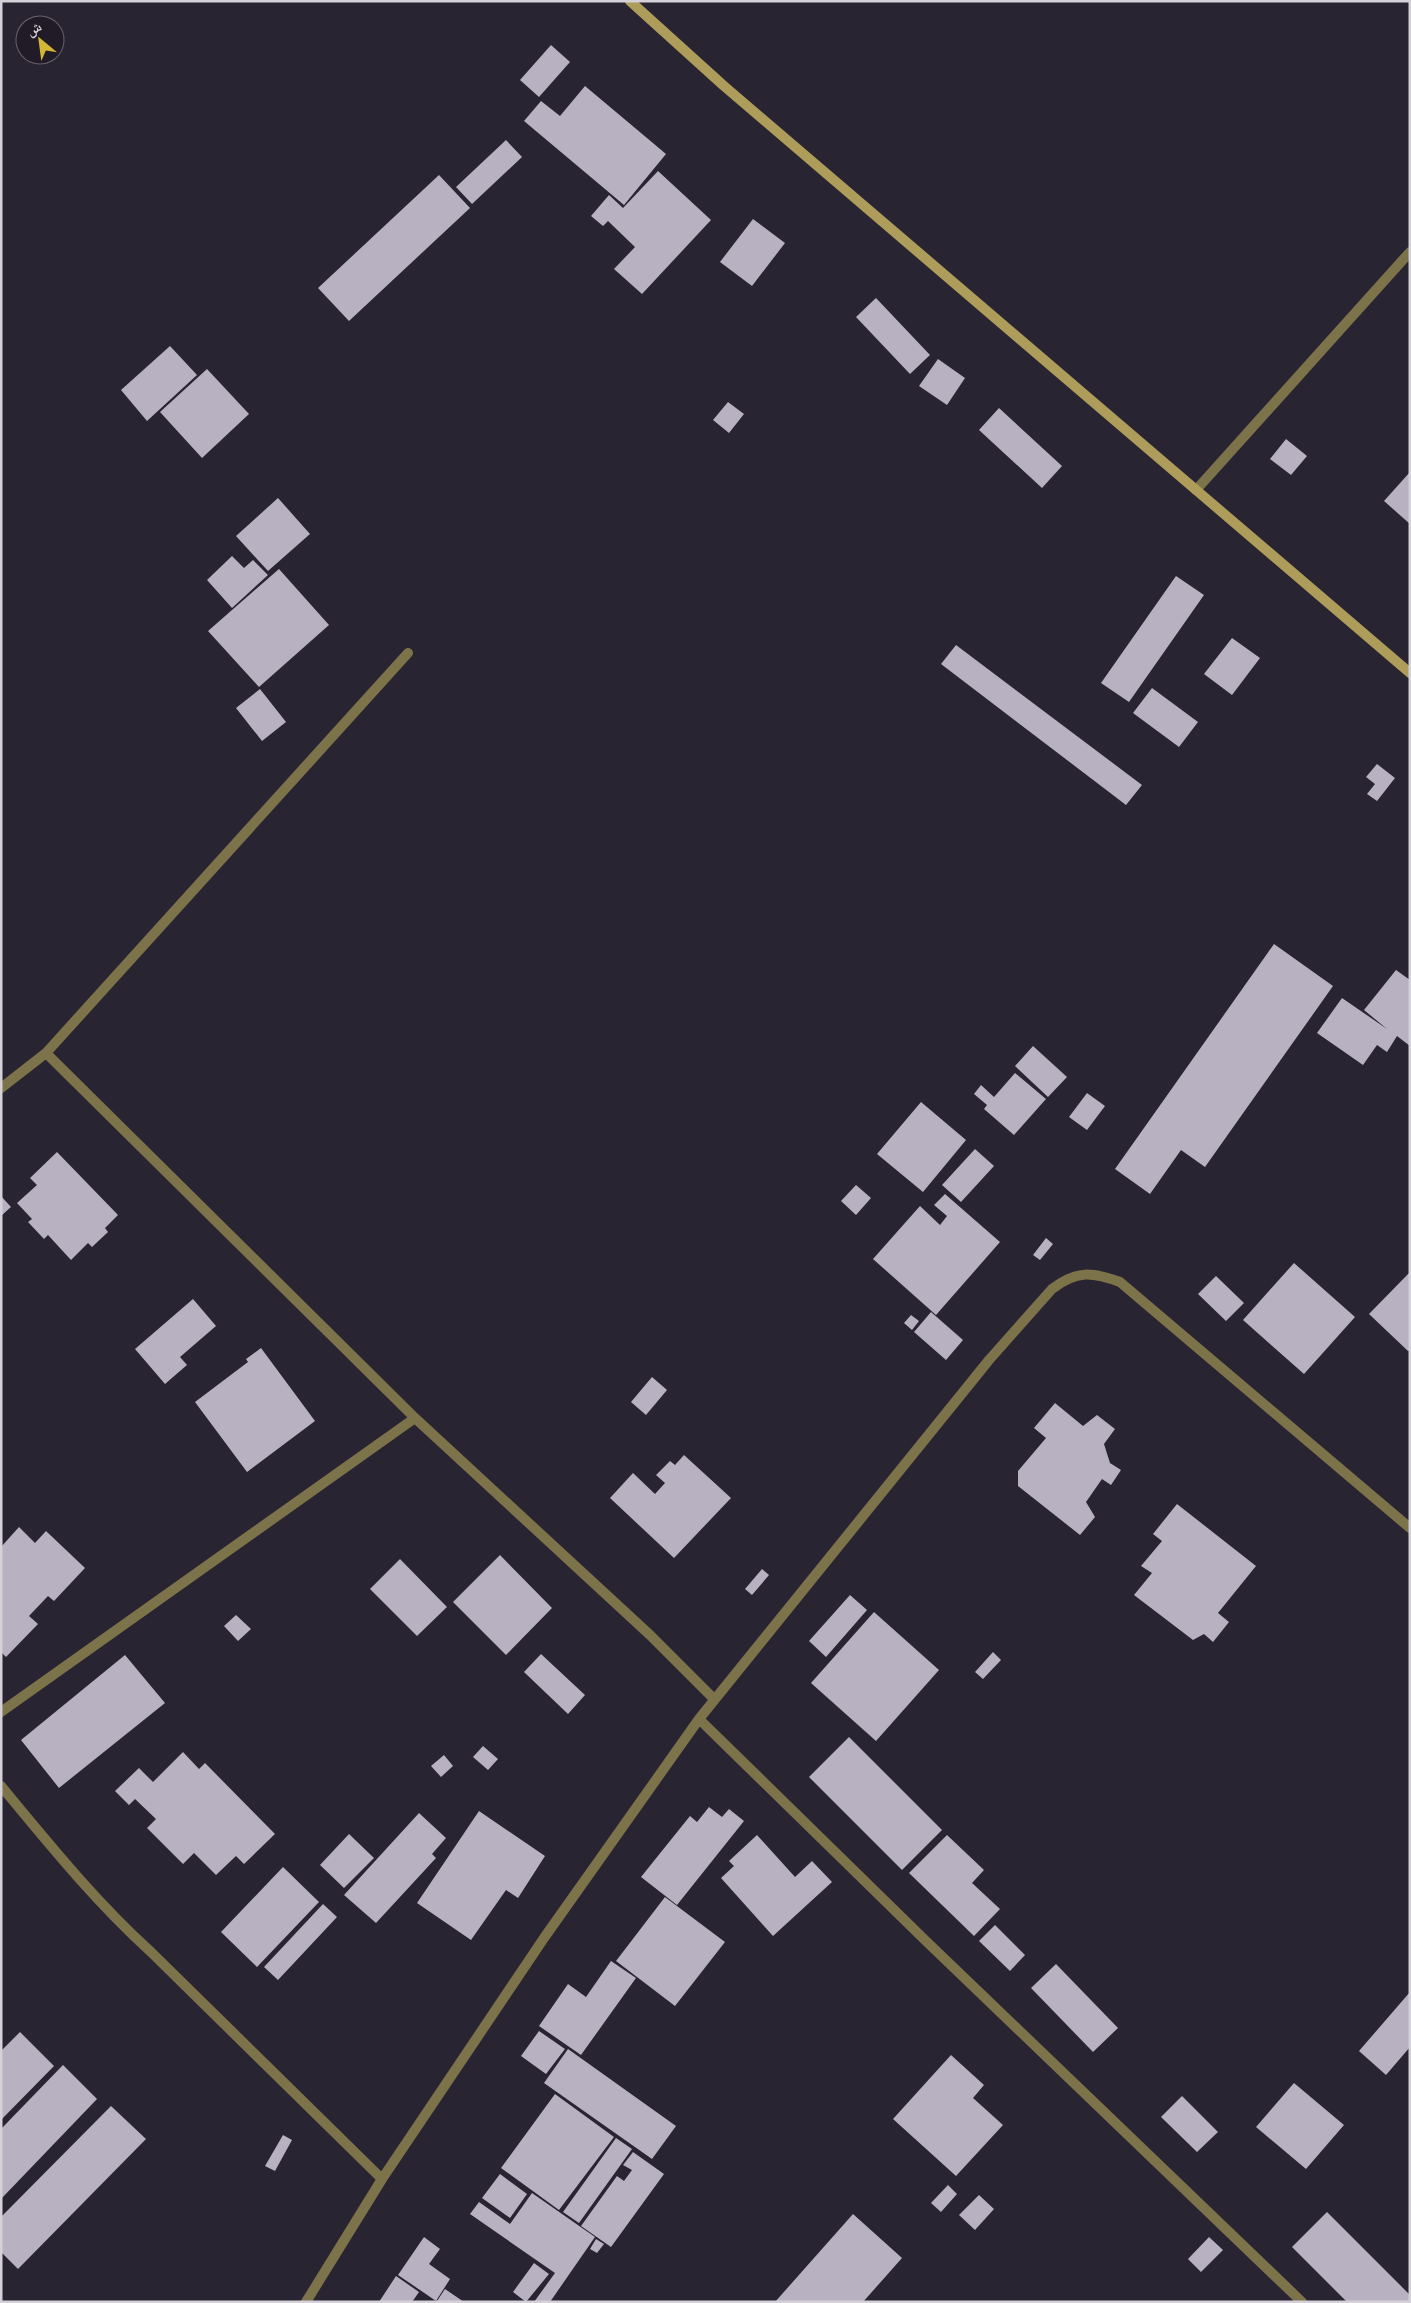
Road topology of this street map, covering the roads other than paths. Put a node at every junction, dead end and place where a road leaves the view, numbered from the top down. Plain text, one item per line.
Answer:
1 (630, 1) edge
2 (1410, 252) edge
3 (1196, 490) junction
4 (408, 653) dead end
5 (1410, 673) edge
6 (46, 1054) junction
7 (1, 1088) edge
8 (415, 1418) junction
9 (1410, 1528) edge
10 (714, 1699) junction
11 (1, 1712) edge
12 (699, 1719) junction
13 (1, 1786) edge
14 (382, 2180) junction
15 (306, 2302) edge
16 (1302, 2302) edge

1 - 3 main road
2 - 3 street
3 - 5 main road
4 - 6 street
6 - 7 street
6 - 8 street
8 - 10 street
8 - 11 street
9 - 10 street
10 - 12 street
12 - 14 street
12 - 16 street
13 - 14 street
14 - 15 street

